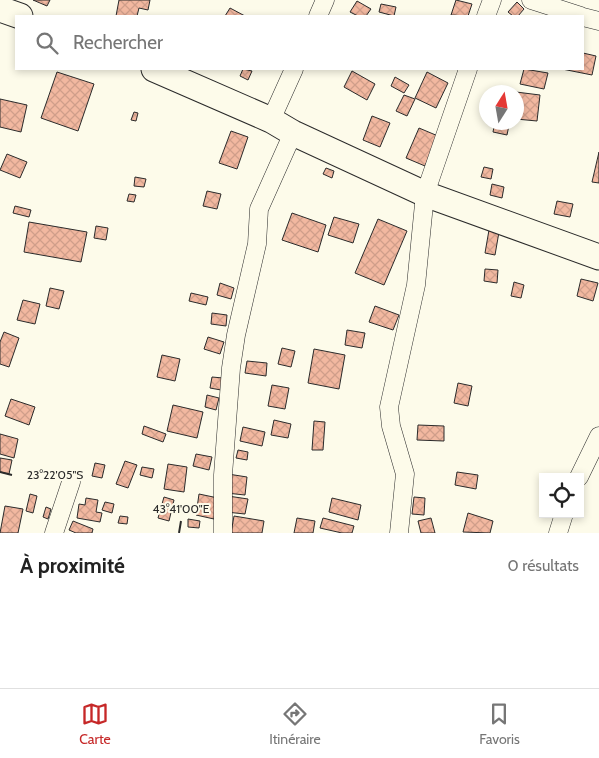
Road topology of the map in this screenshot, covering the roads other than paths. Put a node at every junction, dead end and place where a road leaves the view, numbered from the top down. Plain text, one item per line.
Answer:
1 (325, 0) edge
2 (492, 0) edge
3 (531, 0) edge
4 (0, 10) edge
5 (17, 15) edge
6 (318, 15) edge
7 (486, 15) edge
8 (579, 15) edge
9 (584, 17) edge
10 (599, 21) edge
11 (156, 70) edge
12 (294, 70) edge
13 (468, 70) edge
14 (271, 120) junction
15 (293, 132) junction
16 (425, 194) junction
17 (599, 257) edge
18 (599, 436) edge
19 (581, 473) edge
20 (71, 482) dead end
21 (563, 518) edge
22 (54, 533) edge
23 (222, 533) edge
24 (399, 533) edge
25 (558, 533) edge

1 - 6 street
2 - 7 street
3 - 8 street
4 - 5 street
9 - 10 street
11 - 14 street
12 - 14 street
13 - 16 street
14 - 15 street
15 - 16 street
15 - 23 street
16 - 17 street
16 - 24 street
18 - 19 street
20 - 22 street
21 - 25 street

